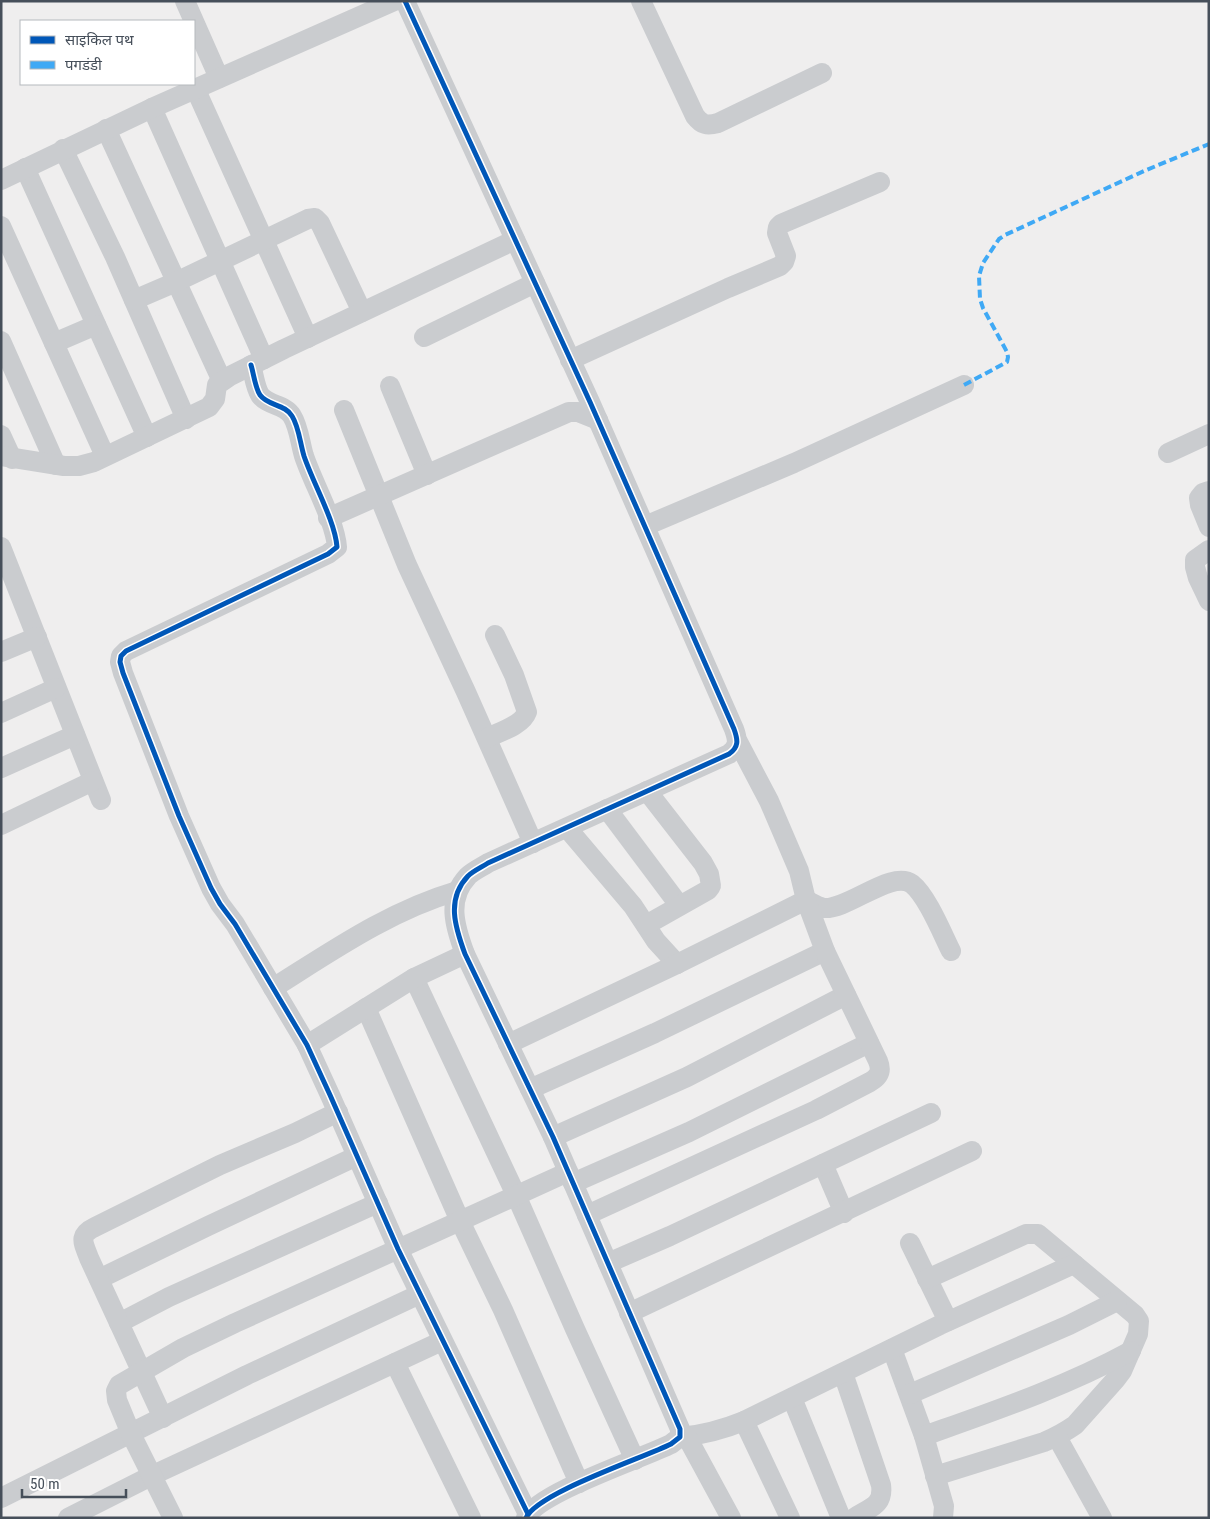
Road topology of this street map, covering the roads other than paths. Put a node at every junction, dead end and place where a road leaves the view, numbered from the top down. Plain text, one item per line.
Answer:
1 (185, 1) edge
2 (394, 1) edge
3 (405, 1) edge
4 (641, 1) edge
5 (193, 20) edge
6 (195, 24) edge
7 (822, 73) dead end
8 (219, 78) junction
9 (195, 88) junction
10 (152, 108) junction
11 (106, 129) junction
12 (63, 149) junction
13 (25, 168) junction
14 (1, 180) edge
15 (880, 182) dead end
16 (1, 226) edge
17 (264, 240) junction
18 (515, 240) junction
19 (221, 261) junction
20 (176, 282) junction
21 (535, 283) junction
22 (134, 300) junction
23 (362, 312) junction
24 (96, 325) junction
25 (424, 337) dead end
26 (308, 338) junction
27 (1, 341) edge
28 (54, 343) junction
29 (570, 360) junction
30 (258, 362) junction
31 (222, 381) junction
32 (964, 385) dead end
33 (390, 386) dead end
34 (344, 410) dead end
35 (186, 419) junction
36 (598, 420) junction
37 (1209, 434) edge
38 (1, 435) edge
39 (147, 437) junction
40 (1168, 454) dead end
41 (105, 456) junction
42 (7, 458) edge
43 (56, 465) junction
44 (427, 475) junction
45 (1209, 491) edge
46 (379, 496) junction
47 (328, 518) junction
48 (645, 526) junction
49 (1209, 527) edge
50 (1, 547) edge
51 (1209, 550) edge
52 (1209, 601) edge
53 (495, 635) dead end
54 (36, 637) junction
55 (1, 652) edge
56 (56, 688) junction
57 (1, 713) edge
58 (75, 735) junction
59 (487, 738) junction
60 (738, 742) junction
61 (1, 768) edge
62 (93, 781) junction
63 (647, 791) junction
64 (101, 800) dead end
65 (607, 809) junction
66 (1, 825) edge
67 (567, 828) junction
68 (533, 843) junction
69 (457, 891) junction
70 (806, 900) junction
71 (679, 905) junction
72 (646, 924) junction
73 (825, 951) junction
74 (951, 951) dead end
75 (465, 954) junction
76 (677, 964) junction
77 (414, 978) junction
78 (273, 988) junction
79 (846, 995) junction
80 (366, 1008) junction
81 (869, 1043) junction
82 (508, 1044) junction
83 (307, 1045) junction
84 (530, 1089) junction
85 (338, 1112) junction
86 (931, 1113) dead end
87 (553, 1137) junction
88 (972, 1151) dead end
89 (357, 1156) junction
90 (823, 1164) junction
91 (571, 1178) junction
92 (516, 1195) junction
93 (378, 1203) junction
94 (844, 1213) junction
95 (587, 1215) junction
96 (460, 1221) junction
97 (910, 1244) dead end
98 (398, 1249) junction
99 (608, 1263) junction
100 (1074, 1264) junction
101 (98, 1279) junction
102 (927, 1279) junction
103 (420, 1294) junction
104 (1117, 1301) junction
105 (629, 1313) junction
106 (948, 1321) junction
107 (118, 1323) junction
108 (442, 1341) junction
109 (892, 1349) junction
110 (1131, 1351) junction
111 (395, 1363) junction
112 (141, 1372) junction
113 (842, 1373) junction
114 (910, 1394) junction
115 (792, 1398) junction
116 (163, 1418) junction
117 (744, 1421) junction
118 (131, 1434) junction
119 (924, 1436) junction
120 (684, 1437) junction
121 (1057, 1437) junction
122 (635, 1460) junction
123 (153, 1475) junction
124 (935, 1476) junction
125 (579, 1484) junction
126 (1, 1498) edge
127 (527, 1516) edge
128 (68, 1518) edge
129 (173, 1518) edge
130 (471, 1518) edge
131 (731, 1518) edge
132 (790, 1518) edge
133 (840, 1518) edge
134 (854, 1518) edge
135 (943, 1518) edge
136 (1102, 1518) edge

1 - 5 street
2 - 8 street
3 - 18 street
4 - 7 street
6 - 8 street
8 - 9 street
9 - 10 street
9 - 17 street
10 - 11 street
10 - 19 street
11 - 12 street
11 - 20 street
12 - 13 street
12 - 22 street
13 - 14 street
13 - 24 street
15 - 29 street
16 - 28 street
17 - 19 street
17 - 23 street
17 - 26 street
18 - 21 street
18 - 23 street
19 - 20 street
19 - 30 street
20 - 22 street
20 - 31 street
21 - 25 street
21 - 29 street
22 - 35 street
23 - 26 street
24 - 28 street
24 - 39 street
26 - 30 street
27 - 43 street
28 - 41 street
29 - 36 street
30 - 31 street
30 - 47 street
31 - 35 street
32 - 48 street
33 - 44 street
34 - 46 street
35 - 39 street
36 - 44 street
36 - 48 street
37 - 40 street
38 - 42 street
39 - 41 street
41 - 43 street
42 - 43 street
44 - 46 street
45 - 49 street
46 - 47 street
46 - 59 street
47 - 78 street
48 - 60 street
50 - 54 street
51 - 52 street
53 - 59 street
54 - 55 street
54 - 56 street
56 - 57 street
56 - 58 street
58 - 61 street
58 - 62 street
59 - 68 street
60 - 63 street
60 - 70 street
62 - 64 street
62 - 66 street
63 - 65 street
63 - 71 street
65 - 67 street
65 - 71 street
67 - 68 street
67 - 72 street
68 - 69 street
69 - 75 street
69 - 78 street
70 - 73 street
70 - 74 street
70 - 76 street
71 - 72 street
72 - 76 street
73 - 79 street
73 - 84 street
75 - 77 street
75 - 82 street
76 - 82 street
77 - 80 street
77 - 92 street
78 - 83 street
79 - 81 street
79 - 87 street
80 - 83 street
80 - 96 street
81 - 91 street
81 - 95 street
82 - 84 street
83 - 85 street
84 - 87 street
85 - 89 street
85 - 101 street
86 - 90 street
87 - 91 street
88 - 94 street
89 - 93 street
89 - 101 street
90 - 94 street
90 - 99 street
91 - 92 street
91 - 95 street
92 - 96 street
92 - 122 street
93 - 98 street
93 - 107 street
94 - 105 street
95 - 99 street
96 - 98 street
96 - 125 street
97 - 102 street
98 - 103 street
98 - 112 street
99 - 105 street
100 - 102 street
100 - 104 street
100 - 106 street
101 - 107 street
102 - 106 street
103 - 108 street
103 - 116 street
104 - 110 street
104 - 114 street
105 - 120 street
106 - 109 street
107 - 112 street
108 - 111 street
108 - 127 street
109 - 113 street
109 - 114 street
110 - 119 street
110 - 121 street
111 - 123 street
111 - 130 street
112 - 116 street
112 - 118 street
113 - 115 street
113 - 134 street
114 - 119 street
115 - 117 street
115 - 133 street
116 - 118 street
117 - 120 street
117 - 132 street
118 - 123 street
118 - 126 street
119 - 124 street
120 - 122 street
120 - 131 street
121 - 124 street
121 - 136 street
122 - 125 street
123 - 128 street
123 - 129 street
124 - 135 street
125 - 127 street

